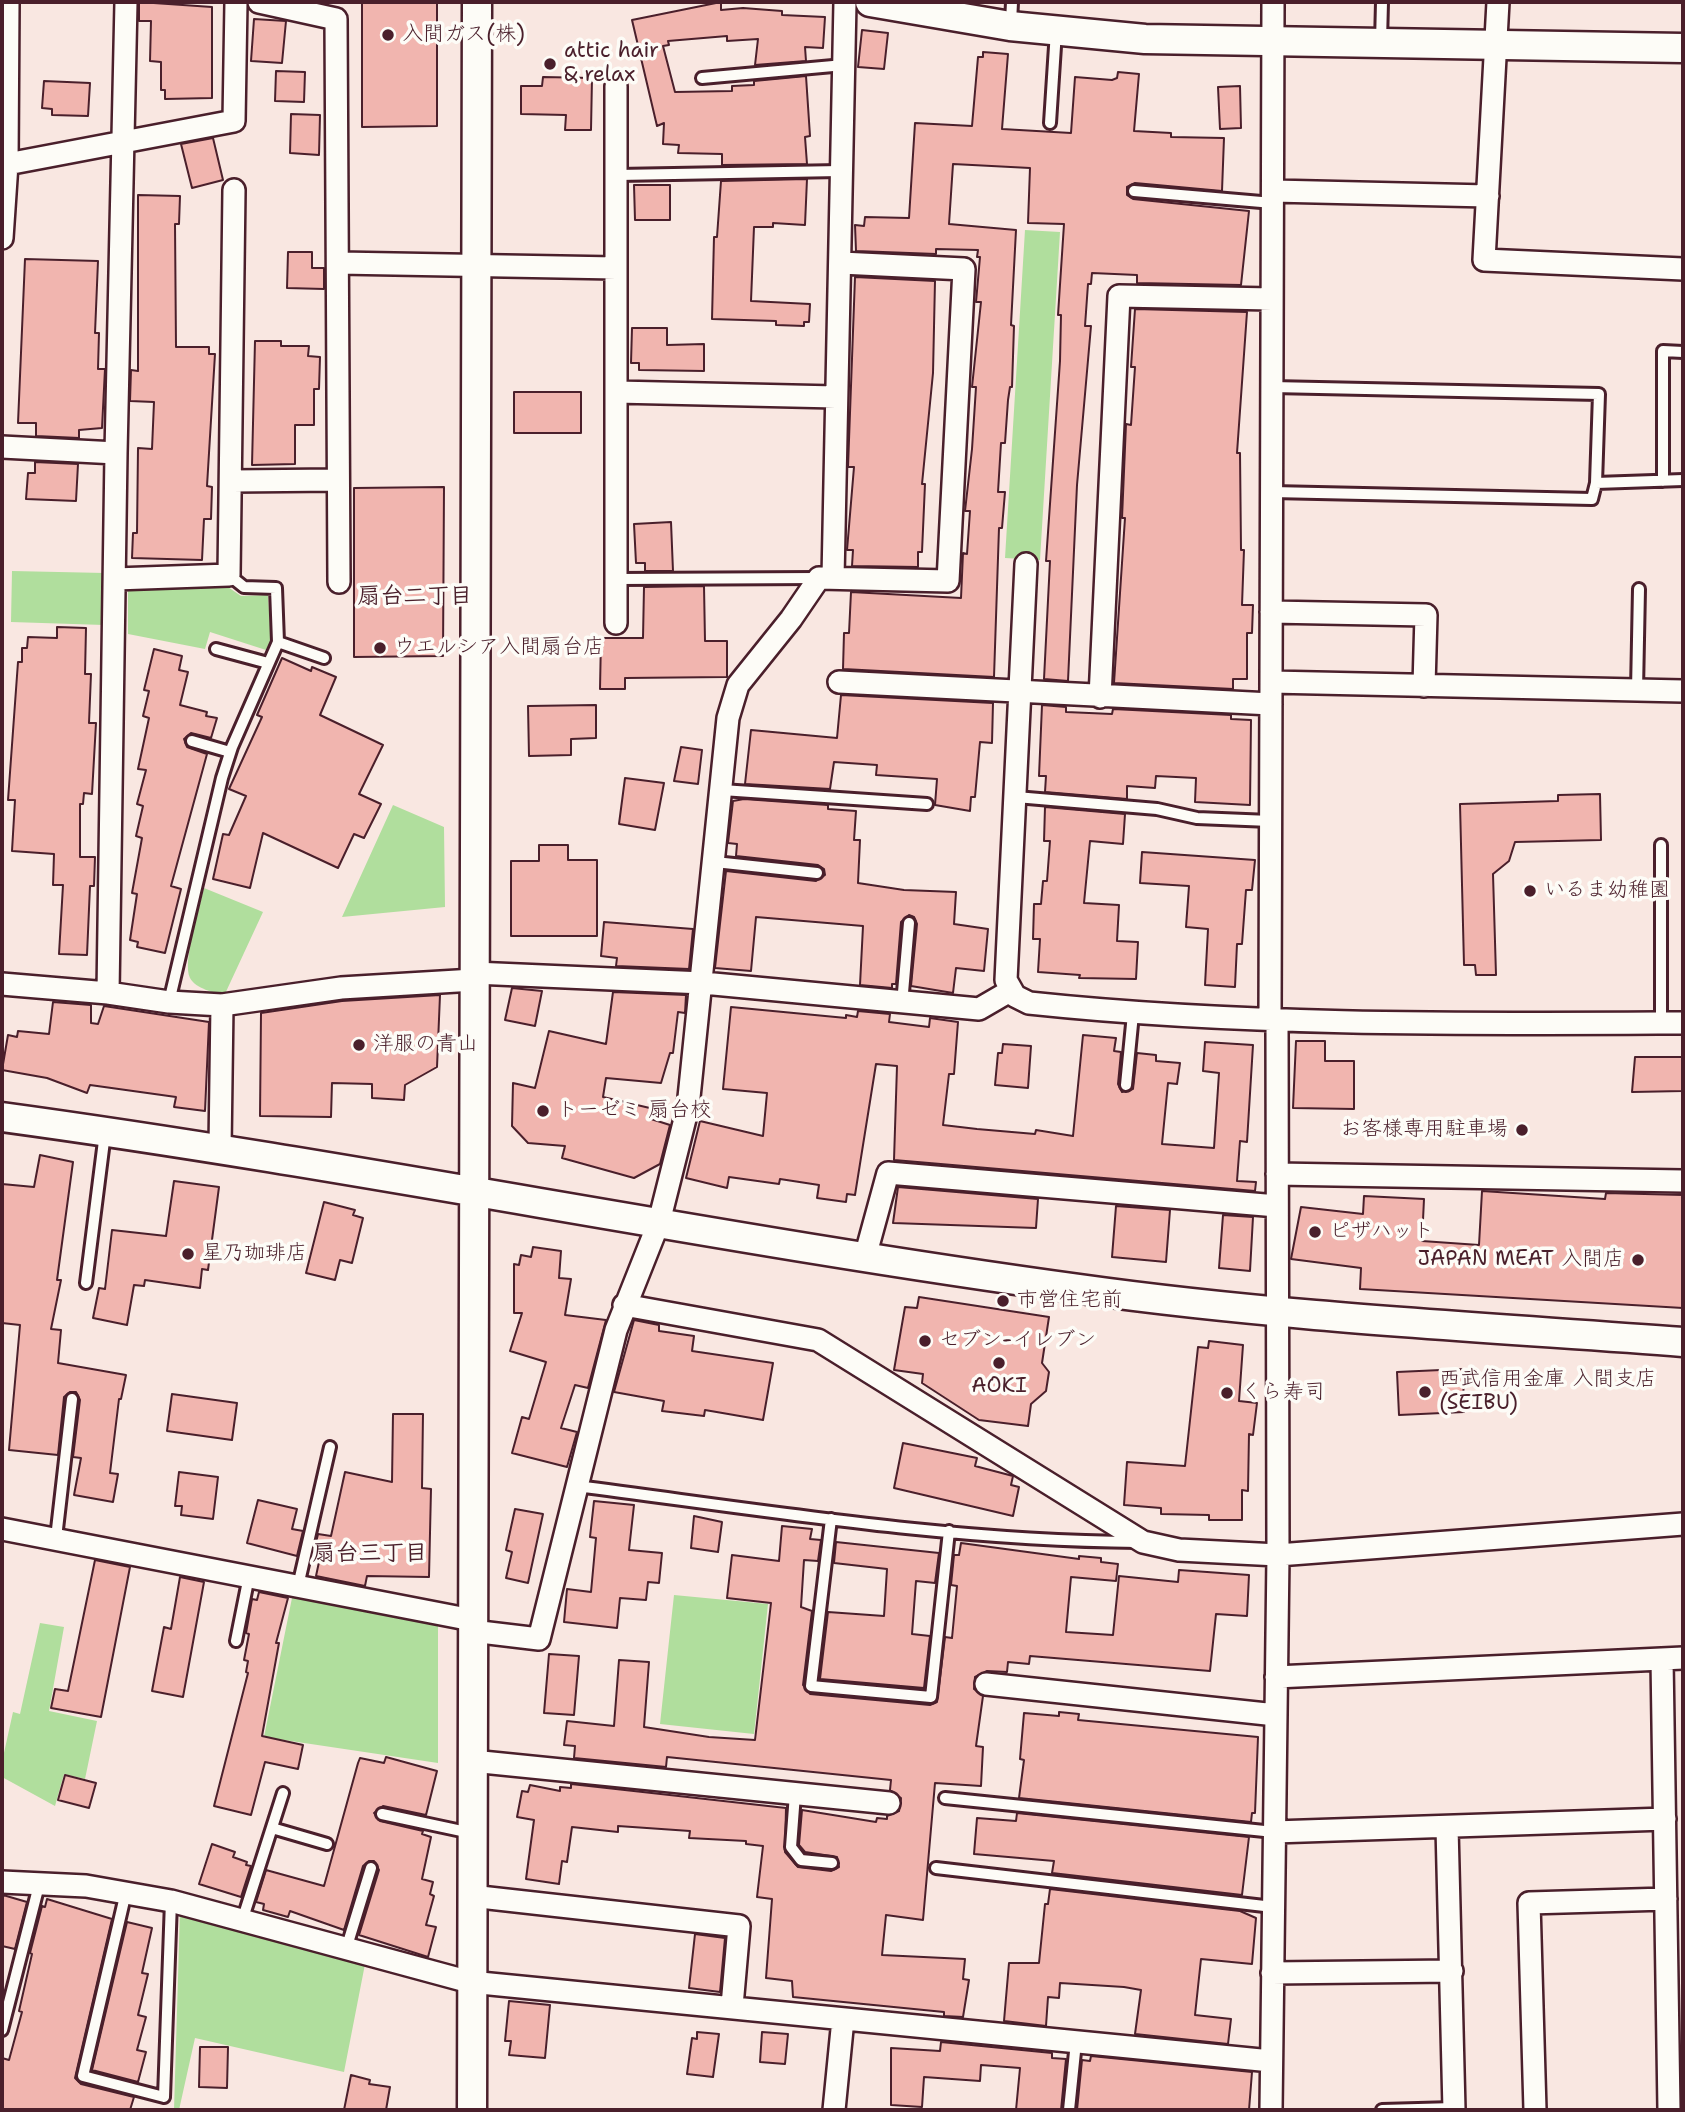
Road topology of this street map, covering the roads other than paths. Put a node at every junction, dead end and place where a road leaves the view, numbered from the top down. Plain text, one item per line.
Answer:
1 (8, 2) edge
2 (126, 2) edge
3 (236, 2) edge
4 (259, 2) edge
5 (477, 2) edge
6 (845, 2) edge
7 (870, 2) edge
8 (1273, 2) edge
9 (1382, 2) edge
10 (1498, 2) edge
11 (1011, 14) edge
12 (1056, 32) junction
13 (1273, 44) junction
14 (1381, 45) junction
15 (1497, 46) junction
16 (1683, 48) edge
17 (844, 65) junction
18 (702, 78) dead end
19 (616, 86) dead end
20 (1050, 122) dead end
21 (123, 141) junction
22 (4, 164) edge
23 (840, 171) junction
24 (618, 175) junction
25 (234, 190) dead end
26 (1134, 191) dead end
27 (1488, 196) junction
28 (1273, 197) junction
29 (2, 238) edge
30 (339, 263) junction
31 (841, 263) junction
32 (478, 266) junction
33 (616, 268) junction
34 (1683, 268) edge
35 (1272, 299) junction
36 (1683, 352) edge
37 (1272, 387) junction
38 (616, 393) junction
39 (835, 397) junction
40 (2, 447) edge
41 (116, 453) junction
42 (337, 480) junction
43 (1683, 480) edge
44 (232, 481) junction
45 (1663, 481) junction
46 (1596, 483) junction
47 (1272, 492) junction
48 (1026, 564) dead end
49 (229, 576) junction
50 (826, 578) junction
51 (116, 579) junction
52 (617, 579) junction
53 (339, 582) dead end
54 (1639, 589) dead end
55 (1271, 612) junction
56 (616, 623) dead end
57 (278, 642) junction
58 (216, 649) dead end
59 (324, 658) dead end
60 (268, 663) junction
61 (839, 682) dead end
62 (1271, 682) junction
63 (1424, 686) junction
64 (1637, 690) junction
65 (1022, 691) junction
66 (1683, 691) edge
67 (1100, 697) junction
68 (1271, 704) junction
69 (192, 741) dead end
70 (230, 752) junction
71 (722, 790) junction
72 (1016, 797) junction
73 (927, 804) dead end
74 (1270, 821) junction
75 (1661, 845) dead end
76 (715, 862) junction
77 (817, 873) dead end
78 (909, 923) dead end
79 (474, 976) junction
80 (703, 983) junction
81 (2, 984) edge
82 (1010, 991) junction
83 (108, 993) junction
84 (169, 1002) junction
85 (902, 1004) junction
86 (222, 1005) junction
87 (1133, 1014) junction
88 (1274, 1019) junction
89 (1661, 1023) junction
90 (1683, 1023) edge
91 (1126, 1085) dead end
92 (2, 1117) edge
93 (105, 1131) junction
94 (220, 1148) junction
95 (1277, 1174) junction
96 (1683, 1181) edge
97 (474, 1192) junction
98 (1277, 1206) junction
99 (659, 1222) junction
100 (866, 1257) junction
101 (86, 1283) dead end
102 (624, 1305) junction
103 (1277, 1313) junction
104 (1683, 1342) edge
105 (72, 1399) dead end
106 (330, 1447) dead end
107 (577, 1486) junction
108 (831, 1519) junction
109 (1683, 1524) edge
110 (2, 1530) edge
111 (949, 1531) junction
112 (56, 1538) junction
113 (1143, 1542) junction
114 (1278, 1555) junction
115 (249, 1576) junction
116 (298, 1586) junction
117 (472, 1626) junction
118 (236, 1641) dead end
119 (1673, 1658) edge
120 (1276, 1677) junction
121 (986, 1684) dead end
122 (1276, 1715) junction
123 (472, 1761) junction
124 (283, 1793) dead end
125 (795, 1794) junction
126 (945, 1798) dead end
127 (890, 1803) dead end
128 (382, 1814) dead end
129 (1665, 1819) junction
130 (1447, 1827) junction
131 (272, 1828) junction
132 (1274, 1832) junction
133 (471, 1833) junction
134 (327, 1844) dead end
135 (832, 1863) dead end
136 (371, 1868) dead end
137 (936, 1868) dead end
138 (2, 1882) edge
139 (39, 1885) junction
140 (126, 1892) junction
141 (471, 1896) junction
142 (1666, 1899) junction
143 (171, 1901) junction
144 (1273, 1907) junction
145 (242, 1921) junction
146 (347, 1947) junction
147 (1452, 1971) junction
148 (1272, 1973) junction
149 (470, 1982) junction
150 (732, 2006) junction
151 (843, 2019) junction
152 (2, 2030) edge
153 (1076, 2042) junction
154 (1271, 2061) junction
155 (1454, 2109) edge
156 (472, 2110) edge
157 (834, 2110) edge
158 (1069, 2110) edge
159 (1270, 2110) edge
160 (1382, 2110) edge
161 (1535, 2110) edge
162 (1668, 2110) edge

1 - 22 street
2 - 21 street
3 - 21 street
4 - 30 street
5 - 32 street
6 - 17 street
7 - 11 street
8 - 13 street
9 - 14 lane
10 - 15 street
11 - 12 street
12 - 13 street
12 - 20 lane
13 - 14 street
13 - 28 street
14 - 15 street
15 - 16 street
15 - 27 street
17 - 18 lane
17 - 23 street
19 - 24 street
21 - 22 street
21 - 41 street
22 - 29 street
23 - 24 lane
23 - 31 street
24 - 33 street
25 - 44 street
26 - 28 lane
27 - 28 street
27 - 34 street
28 - 35 street
30 - 32 street
30 - 42 street
31 - 39 street
31 - 50 street
32 - 33 street
32 - 79 street
33 - 38 street
35 - 37 street
35 - 67 street
36 - 45 lane
37 - 46 lane
37 - 47 street
38 - 39 street
38 - 52 street
39 - 50 street
40 - 41 street
41 - 51 street
42 - 44 street
42 - 53 street
43 - 45 lane
44 - 49 street
45 - 46 lane
46 - 47 lane
47 - 55 street
48 - 65 street
49 - 51 street
49 - 57 lane
50 - 52 lane
50 - 71 street
51 - 83 street
52 - 56 street
54 - 64 lane
55 - 62 street
55 - 63 street
57 - 59 lane
57 - 60 lane
58 - 60 lane
60 - 70 lane
61 - 65 street
62 - 63 street
62 - 68 street
63 - 64 street
64 - 66 street
65 - 67 street
65 - 72 street
67 - 68 street
68 - 74 street
69 - 70 lane
70 - 84 lane
71 - 73 lane
71 - 76 street
72 - 74 lane
72 - 82 street
74 - 88 street
75 - 89 lane
76 - 77 lane
76 - 80 street
78 - 85 lane
79 - 80 street
79 - 86 street
79 - 97 street
80 - 85 street
80 - 99 street
81 - 83 street
82 - 85 street
82 - 87 street
83 - 84 street
84 - 86 street
86 - 94 street
87 - 88 street
87 - 91 lane
88 - 89 street
88 - 95 street
89 - 90 street
92 - 93 street
93 - 94 street
93 - 101 lane
94 - 97 street
95 - 96 street
95 - 98 street
97 - 99 street
97 - 117 street
98 - 100 street
98 - 103 street
99 - 100 street
99 - 102 street
100 - 103 street
102 - 107 street
102 - 113 street
103 - 104 street
103 - 114 street
105 - 112 lane
106 - 116 lane
107 - 108 lane
107 - 117 street
108 - 111 lane
108 - 111 lane
109 - 114 street
110 - 112 street
111 - 113 lane
112 - 115 street
113 - 114 street
114 - 120 street
115 - 116 street
115 - 118 lane
116 - 117 street
117 - 123 street
119 - 120 street
119 - 129 street
120 - 122 street
121 - 122 street
122 - 132 street
123 - 125 street
123 - 133 street
124 - 131 lane
125 - 127 street
125 - 135 lane
126 - 132 lane
128 - 133 lane
129 - 130 street
129 - 142 street
130 - 132 street
130 - 147 street
131 - 134 lane
131 - 145 lane
132 - 144 street
133 - 141 street
136 - 146 lane
137 - 144 lane
138 - 139 street
139 - 140 street
139 - 152 lane
140 - 143 street
140 - 143 lane
141 - 149 street
141 - 150 street
142 - 161 street
142 - 162 street
143 - 145 street
144 - 148 street
145 - 146 street
146 - 149 street
147 - 148 street
147 - 155 street
148 - 154 street
149 - 150 street
149 - 156 street
150 - 151 street
151 - 153 street
151 - 157 street
153 - 154 street
153 - 158 lane
154 - 159 street
155 - 160 lane

